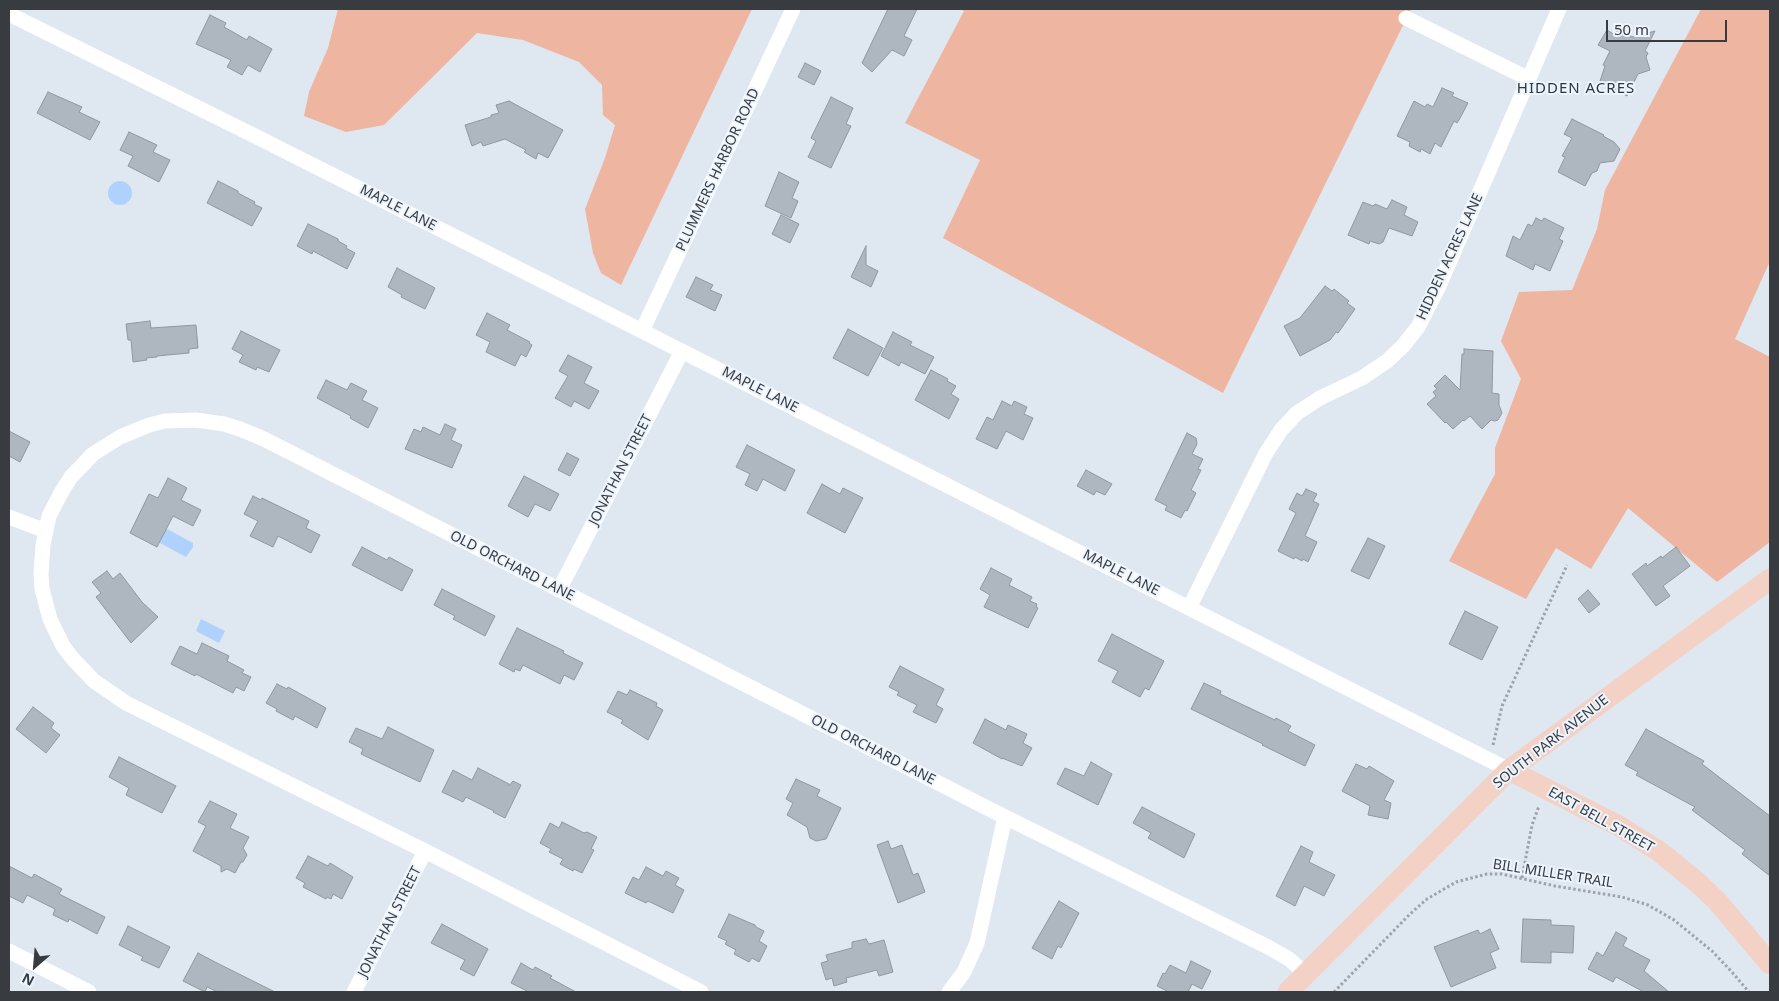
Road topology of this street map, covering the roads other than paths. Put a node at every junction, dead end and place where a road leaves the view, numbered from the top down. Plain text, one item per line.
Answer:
1 (793, 9) edge
2 (1559, 9) edge
3 (9, 14) edge
4 (1406, 18) dead end
5 (1529, 79) junction
6 (642, 331) junction
7 (682, 351) junction
8 (9, 517) edge
9 (46, 531) junction
10 (1770, 578) edge
11 (559, 590) junction
12 (1189, 608) junction
13 (1509, 770) junction
14 (1005, 817) junction
15 (425, 852) junction
16 (9, 952) edge
17 (1770, 964) edge
18 (1306, 974) junction
19 (89, 992) edge
20 (354, 992) edge
21 (701, 992) edge
22 (949, 992) edge
23 (1288, 992) edge

1 - 6 street, PLUMMERS HARBOR ROAD
2 - 5 street, HIDDEN ACRES LANE
3 - 6 street, MAPLE LANE
4 - 5 street
5 - 12 street, HIDDEN ACRES LANE
6 - 7 street, MAPLE LANE
7 - 11 street, JONATHAN STREET
7 - 12 street, MAPLE LANE
8 - 9 street
9 - 11 street, OLD ORCHARD LANE
9 - 15 street, OLD ORCHARD LANE
10 - 13 main road, SOUTH PARK AVENUE
11 - 14 street, OLD ORCHARD LANE
12 - 13 street, MAPLE LANE
13 - 17 main road, EAST BELL STREET
13 - 18 main road, SOUTH PARK AVENUE
14 - 18 street, OLD ORCHARD LANE
14 - 22 street
15 - 20 street, JONATHAN STREET
15 - 21 street, OLD ORCHARD LANE
16 - 19 street
18 - 23 main road, SOUTH PARK AVENUE

